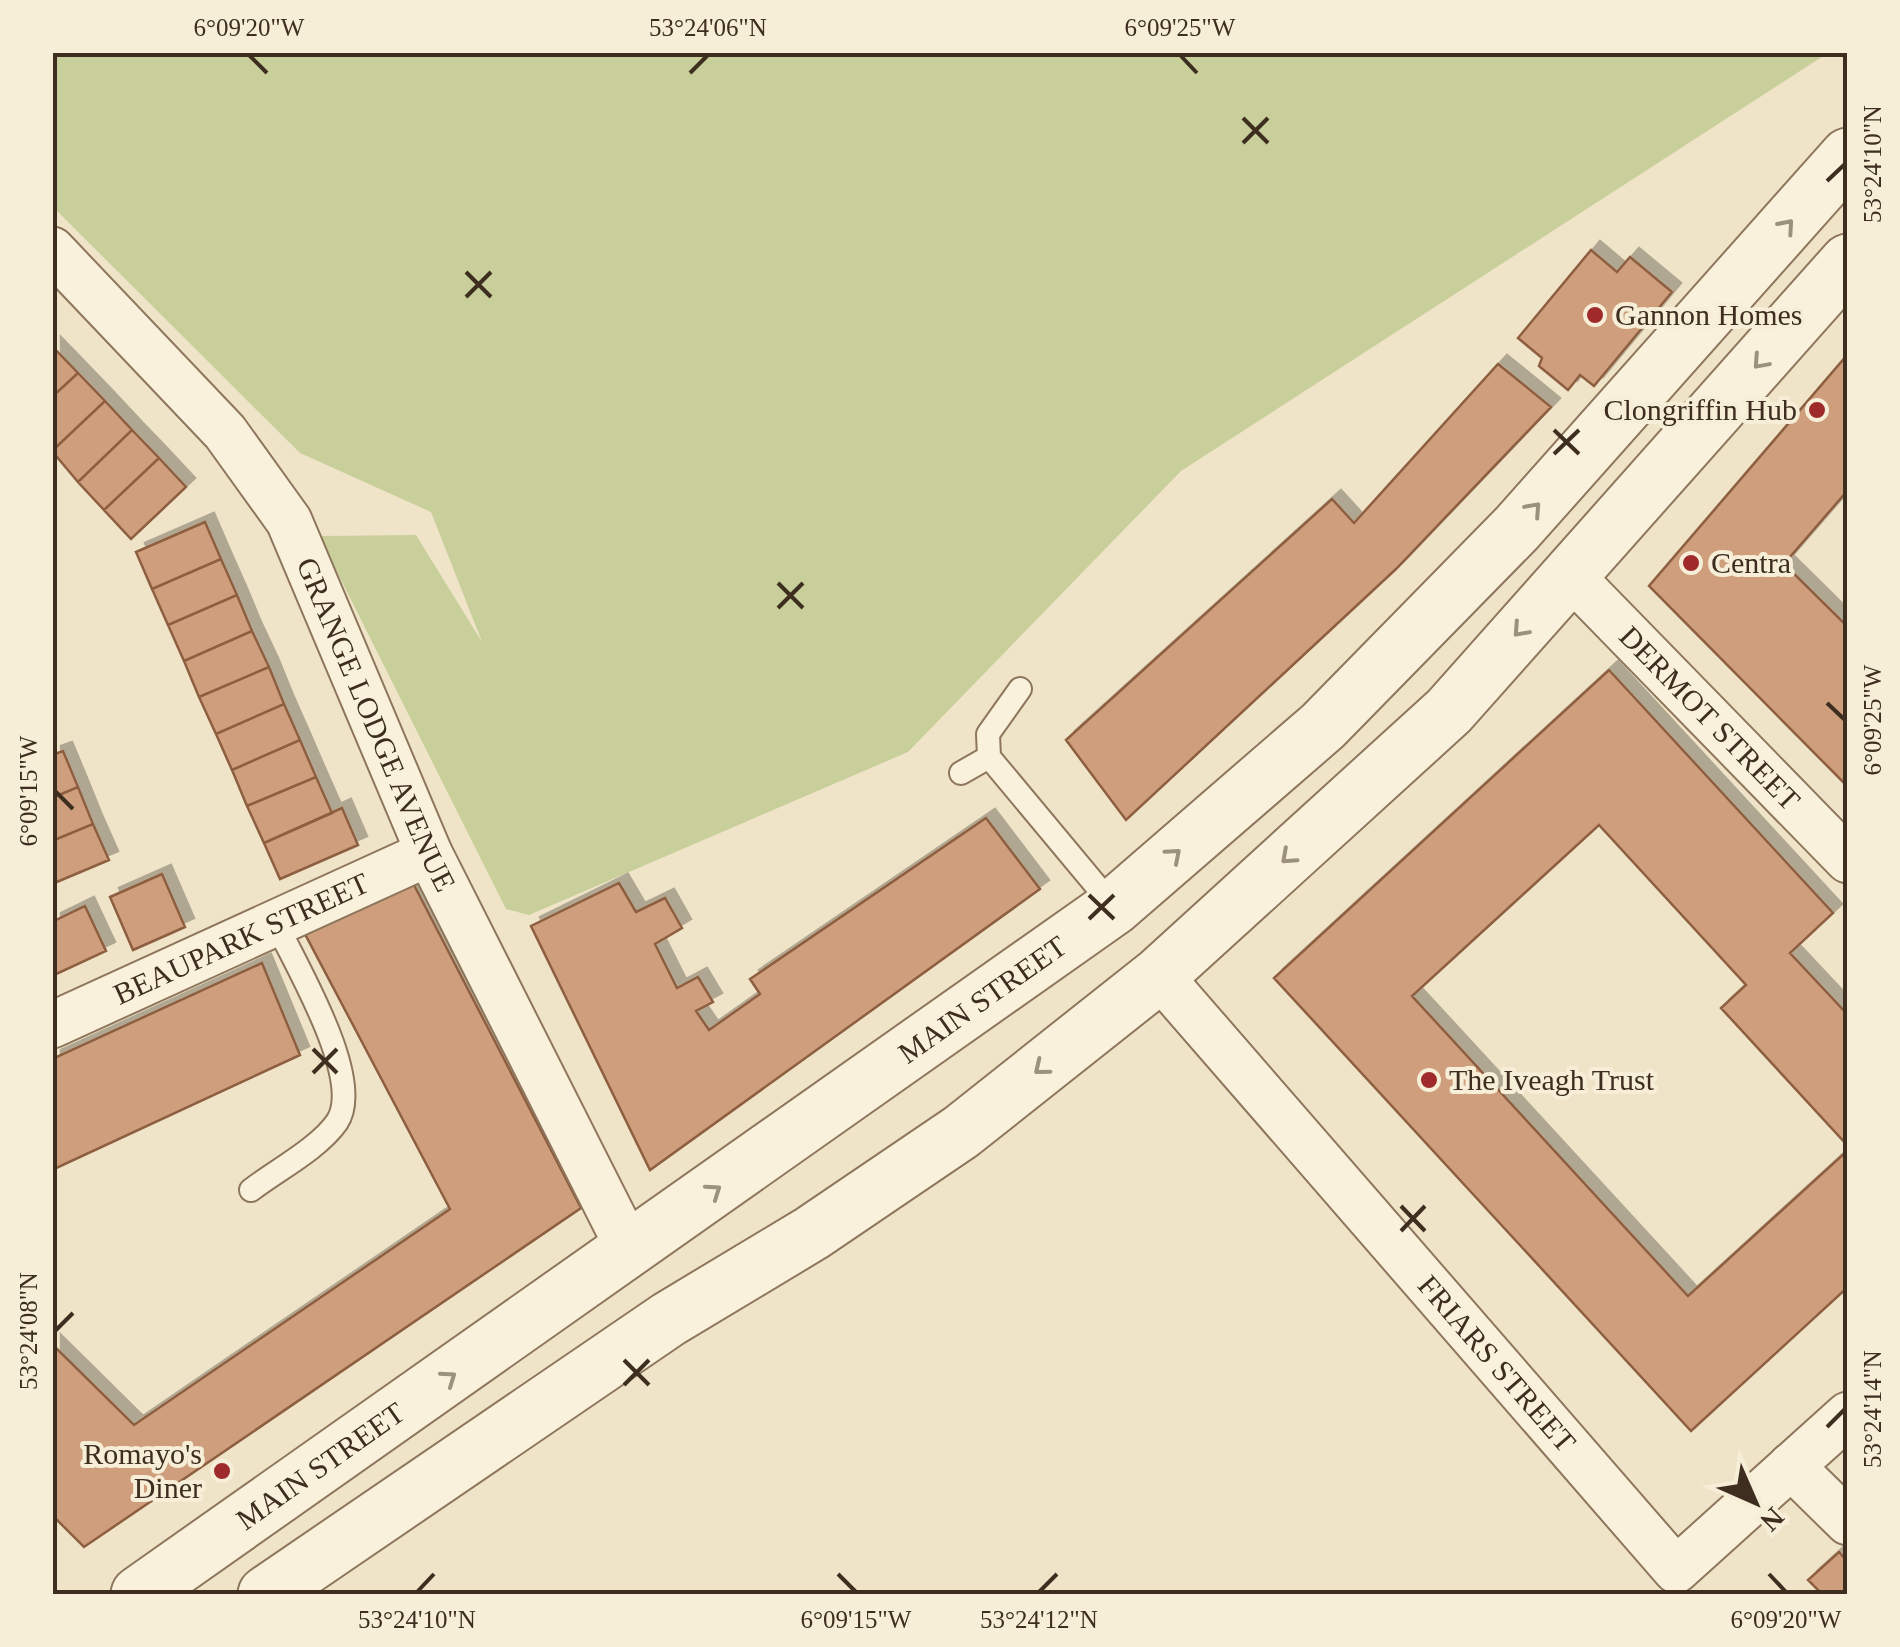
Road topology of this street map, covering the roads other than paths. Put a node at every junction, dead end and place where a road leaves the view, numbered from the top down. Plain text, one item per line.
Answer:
1 (1848, 156) edge
2 (52, 250) edge
3 (1848, 262) edge
4 (1570, 575) junction
5 (1020, 688) dead end
6 (990, 757) junction
7 (960, 772) dead end
8 (430, 853) junction
9 (1845, 854) edge
10 (1114, 907) junction
11 (276, 925) junction
12 (1178, 957) junction
13 (52, 1025) edge
14 (250, 1190) dead end
15 (630, 1251) junction
16 (669, 1319) junction
17 (1848, 1415) edge
18 (1792, 1466) junction
19 (1848, 1522) edge
20 (139, 1594) edge
21 (266, 1594) edge

10 -> 1 street, MAIN STREET
2 - 8 street, GRANGE LODGE AVENUE
3 -> 4 street
4 - 9 street, DERMOT STREET
4 -> 12 street
5 - 6 lane
6 - 7 lane
6 - 10 lane
8 - 11 street, BEAUPARK STREET
8 - 15 street, GRANGE LODGE AVENUE
10 - 12 street
15 -> 10 street, MAIN STREET
11 - 13 street, BEAUPARK STREET
11 - 14 lane
12 -> 16 street
12 - 18 street, FRIARS STREET
15 - 16 street
20 -> 15 street, MAIN STREET
16 - 21 street
17 - 18 street
18 - 19 street

